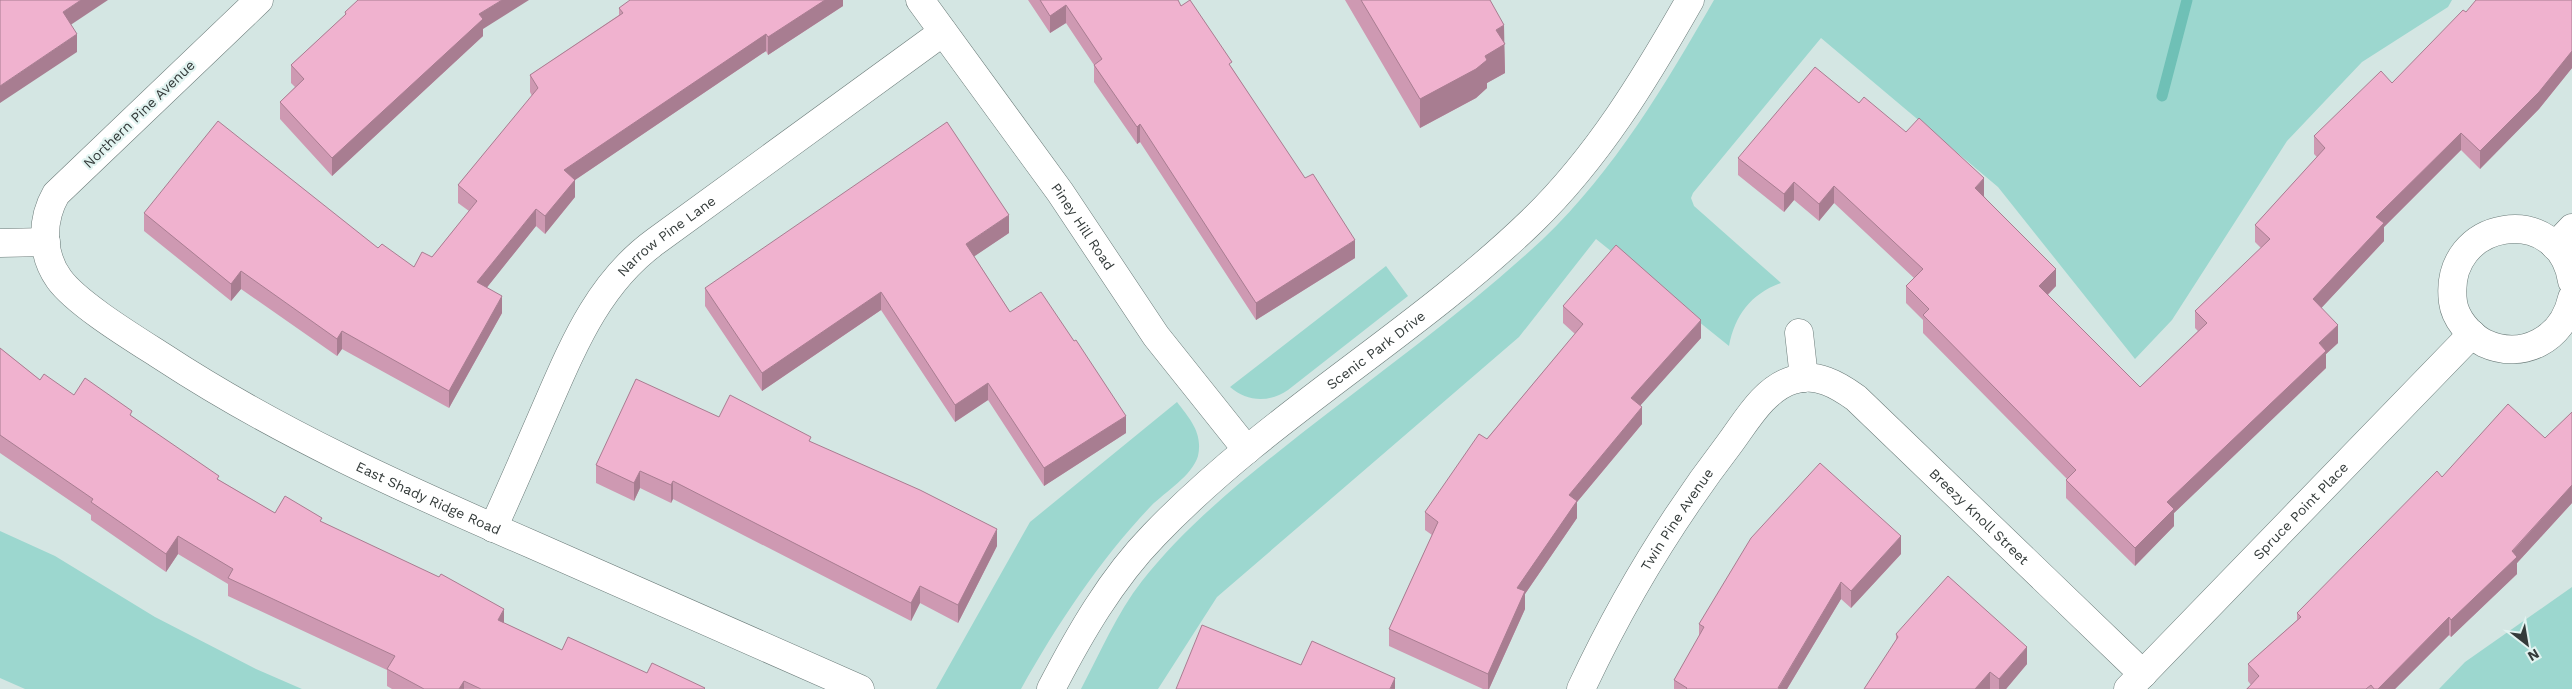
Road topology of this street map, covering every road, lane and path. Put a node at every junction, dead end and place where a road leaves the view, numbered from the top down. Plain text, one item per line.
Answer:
1 (259, 0) edge
2 (920, 0) edge
3 (1690, 0) edge
4 (943, 32) junction
5 (2563, 237) edge
6 (46, 242) junction
7 (0, 243) edge
8 (2572, 281) edge
9 (2572, 298) edge
10 (1799, 333) dead end
11 (2472, 334) junction
12 (1804, 378) junction
13 (1247, 450) junction
14 (493, 528) junction
15 (2135, 682) edge
16 (860, 689) edge
17 (1051, 689) edge
18 (1581, 689) edge

1 - 6 street, Northern Pine Avenue
2 - 4 street, Piney Hill Road
3 - 13 street, Scenic Park Drive
4 - 13 street, Piney Hill Road
4 - 14 street, Narrow Pine Lane
5 - 8 street
5 - 11 street
6 - 7 street
6 - 14 street, East Shady Ridge Road
9 - 11 street
10 - 12 street
11 - 15 street, Spruce Point Place
12 - 15 street, Breezy Knoll Street
12 - 18 street, Twin Pine Avenue
13 - 17 street, Scenic Park Drive
14 - 16 street, East Shady Ridge Road

